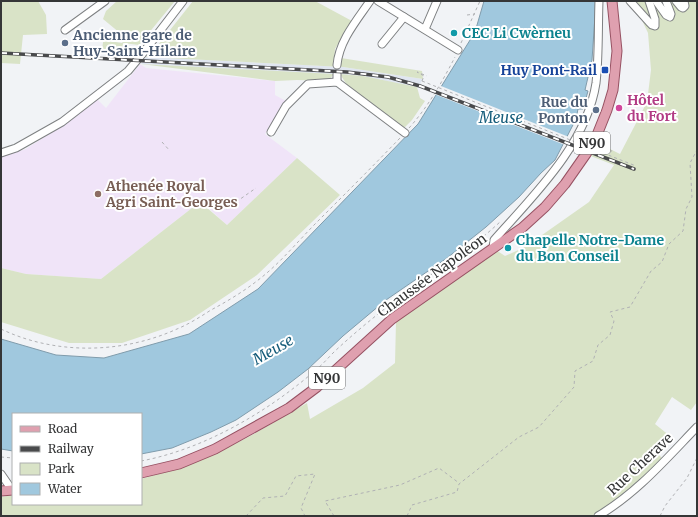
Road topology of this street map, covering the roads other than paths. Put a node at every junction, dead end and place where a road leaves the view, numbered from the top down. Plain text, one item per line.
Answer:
1 (183, 1) edge
2 (370, 1) edge
3 (378, 1) edge
4 (437, 1) edge
5 (599, 1) edge
6 (612, 1) edge
7 (630, 1) edge
8 (650, 1) edge
9 (656, 1) edge
10 (666, 1) edge
11 (676, 1) edge
12 (684, 1) edge
13 (101, 2) edge
14 (404, 17) junction
15 (425, 29) junction
16 (65, 30) dead end
17 (382, 44) dead end
18 (458, 50) dead end
19 (337, 65) dead end
20 (337, 74) dead end
21 (337, 82) junction
22 (272, 132) dead end
23 (405, 133) road end
24 (1, 153) edge
25 (493, 248) junction
26 (697, 427) edge
27 (142, 473) edge
28 (1, 474) edge
29 (12, 490) edge
30 (1, 491) edge
31 (598, 516) edge

1 - 24 street
2 - 19 street
3 - 14 street
4 - 15 street
5 - 25 street
6 - 25 main road, Chaussée Napoléon / N90
7 - 8 street
9 - 10 street
11 - 12 street
13 - 16 street
14 - 15 street
14 - 17 street
15 - 18 street
20 - 21 street
21 - 22 street
21 - 23 street
25 - 27 main road, Chaussée Napoléon / N90
26 - 31 street, Rue Cherave
28 - 29 street
29 - 30 main road

